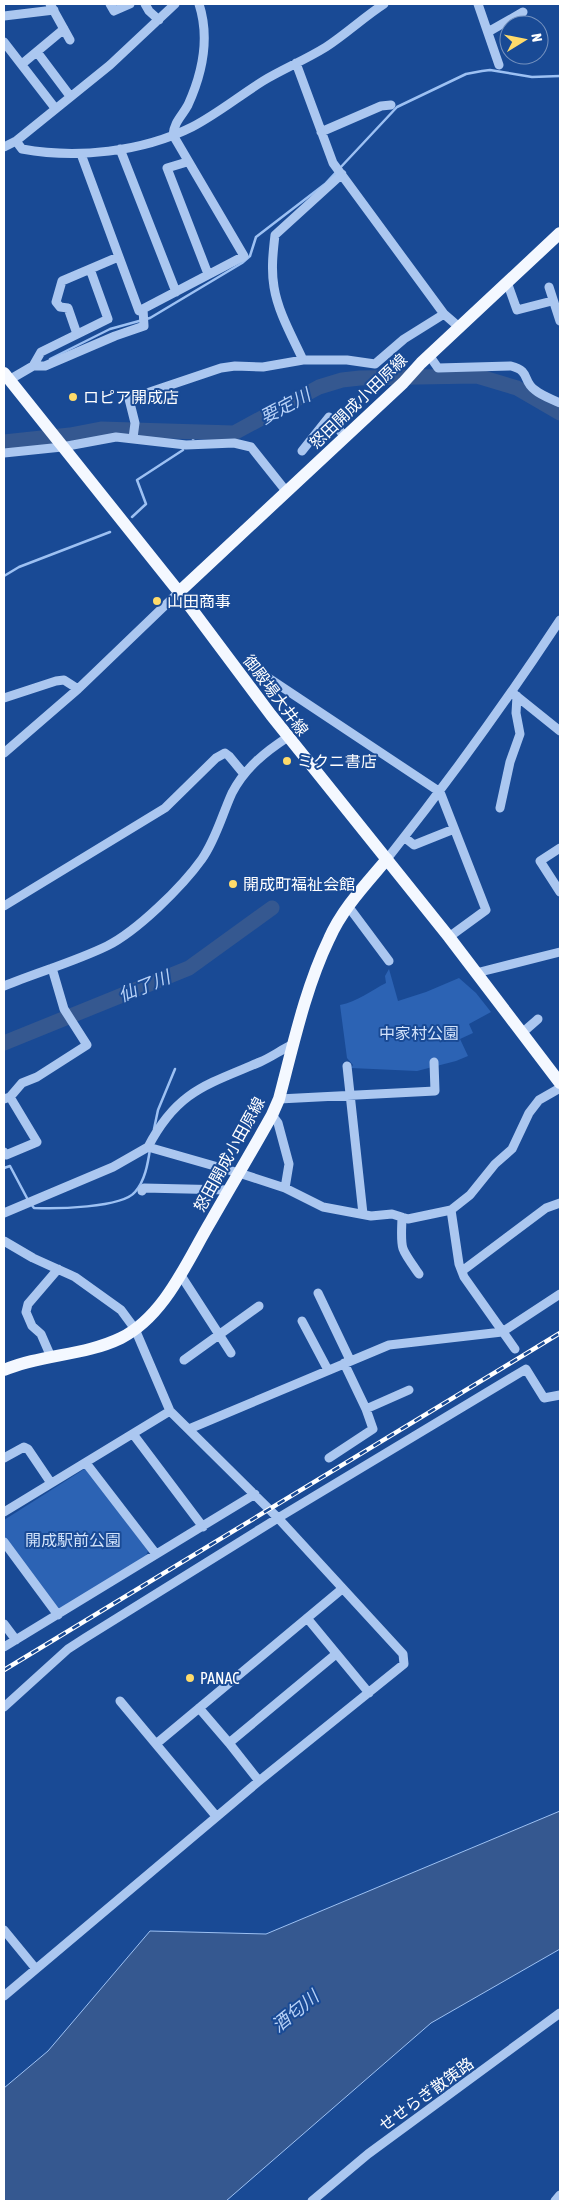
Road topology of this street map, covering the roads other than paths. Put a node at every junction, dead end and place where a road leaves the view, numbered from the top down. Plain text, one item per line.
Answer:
1 (110, 4) edge
2 (130, 4) edge
3 (145, 4) edge
4 (175, 4) edge
5 (198, 4) edge
6 (384, 4) edge
7 (478, 4) edge
8 (52, 7) edge
9 (523, 12) dead end
10 (4, 16) edge
11 (159, 20) junction
12 (64, 29) junction
13 (488, 32) junction
14 (70, 40) dead end
15 (4, 42) edge
16 (37, 52) junction
17 (499, 62) edge
18 (296, 63) junction
19 (22, 64) junction
20 (70, 96) junction
21 (391, 105) dead end
22 (55, 108) junction
23 (321, 132) junction
24 (173, 135) junction
25 (16, 141) junction
26 (4, 147) edge
27 (120, 149) junction
28 (81, 154) junction
29 (187, 162) junction
30 (342, 174) junction
31 (560, 232) edge
32 (118, 257) junction
33 (90, 269) junction
34 (208, 274) junction
35 (507, 282) junction
36 (549, 287) dead end
37 (176, 292) junction
38 (552, 301) junction
39 (143, 309) junction
40 (444, 314) junction
41 (560, 322) edge
42 (459, 327) junction
43 (78, 334) junction
44 (429, 356) junction
45 (303, 360) junction
46 (33, 366) junction
47 (6, 377) edge
48 (560, 404) edge
49 (133, 436) junction
50 (345, 437) junction
51 (61, 445) junction
52 (302, 451) dead end
53 (4, 453) edge
54 (286, 492) junction
55 (179, 592) junction
56 (560, 620) edge
57 (267, 677) dead end
58 (78, 690) junction
59 (514, 694) junction
60 (4, 698) edge
61 (560, 731) edge
62 (288, 737) junction
63 (4, 752) edge
64 (244, 774) junction
65 (440, 792) junction
66 (500, 808) dead end
67 (454, 829) junction
68 (404, 837) junction
69 (560, 848) edge
70 (386, 859) junction
71 (560, 892) edge
72 (4, 906) edge
73 (348, 906) junction
74 (449, 937) junction
75 (560, 952) edge
76 (389, 961) dead end
77 (52, 968) junction
78 (476, 973) junction
79 (4, 986) edge
80 (538, 1018) dead end
81 (522, 1033) junction
82 (294, 1044) junction
83 (434, 1062) dead end
84 (347, 1066) dead end
85 (560, 1083) edge
86 (560, 1088) edge
87 (350, 1095) junction
88 (7, 1098) edge
89 (279, 1099) junction
90 (272, 1115) junction
91 (148, 1147) junction
92 (4, 1152) edge
93 (239, 1173) junction
94 (285, 1188) junction
95 (229, 1190) junction
96 (142, 1191) dead end
97 (560, 1203) edge
98 (451, 1210) junction
99 (4, 1213) edge
100 (363, 1214) junction
101 (402, 1217) junction
102 (4, 1241) edge
103 (58, 1269) junction
104 (462, 1271) junction
105 (180, 1274) junction
106 (419, 1274) dead end
107 (318, 1293) dead end
108 (560, 1294) edge
109 (259, 1306) dead end
110 (302, 1321) dead end
111 (135, 1329) junction
112 (502, 1332) junction
113 (219, 1334) junction
114 (515, 1348) dead end
115 (231, 1354) dead end
116 (51, 1357) junction
117 (184, 1360) dead end
118 (347, 1362) junction
119 (4, 1370) edge
120 (328, 1370) junction
121 (409, 1390) dead end
122 (560, 1395) edge
123 (366, 1409) junction
124 (170, 1411) junction
125 (189, 1429) junction
126 (133, 1434) junction
127 (4, 1458) edge
128 (329, 1458) dead end
129 (86, 1463) junction
130 (51, 1482) junction
131 (255, 1494) junction
132 (4, 1512) edge
133 (278, 1518) junction
134 (203, 1527) junction
135 (4, 1542) edge
136 (156, 1554) junction
137 (342, 1589) junction
138 (58, 1615) junction
139 (307, 1618) junction
140 (4, 1624) edge
141 (16, 1640) junction
142 (4, 1647) edge
143 (336, 1654) junction
144 (369, 1693) junction
145 (120, 1701) dead end
146 (4, 1706) edge
147 (198, 1708) junction
148 (229, 1743) junction
149 (156, 1744) junction
150 (259, 1781) junction
151 (216, 1816) junction
152 (4, 1930) edge
153 (36, 1968) junction
154 (4, 1996) edge
155 (560, 2013) edge
156 (560, 2195) edge
157 (312, 2201) edge
158 (555, 2201) edge

1 - 2 street
3 - 11 street
4 - 11 street
5 - 24 street
6 - 18 street
7 - 13 street
8 - 10 street
8 - 12 street
9 - 13 street
11 - 20 street
12 - 14 street
12 - 16 street
13 - 17 street
15 - 19 street
16 - 19 street
16 - 20 street
18 - 23 street
18 - 24 street
19 - 22 street
20 - 22 street
21 - 23 street
22 - 25 street
23 - 30 street
24 - 27 street
24 - 29 street
25 - 26 street
25 - 28 street
27 - 28 street
27 - 37 street
28 - 32 street
29 - 34 street
29 - 34 street
30 - 40 street
30 - 45 street
31 - 35 main road, 怒田開成小田原線
32 - 33 street
32 - 39 street
33 - 43 street
33 - 43 street
34 - 37 street
35 - 38 street
35 - 42 main road, 怒田開成小田原線
36 - 38 street
37 - 39 street
38 - 41 street
39 - 46 street
40 - 42 street
40 - 45 street
42 - 44 main road, 怒田開成小田原線
43 - 46 street
44 - 48 street
44 - 50 main road, 怒田開成小田原線
45 - 49 street
46 - 47 street
47 - 51 main road, 御殿場大井線
49 - 51 street
49 - 54 street
50 - 52 street
50 - 54 main road, 怒田開成小田原線
51 - 53 street
51 - 55 main road, 御殿場大井線
54 - 55 main road, 怒田開成小田原線
55 - 58 street
55 - 62 main road, 御殿場大井線
56 - 59 street
57 - 65 street
58 - 60 street
58 - 63 street
59 - 61 street
59 - 65 street
59 - 66 street
62 - 64 street
62 - 70 main road, 御殿場大井線
64 - 72 street
64 - 77 street
65 - 67 street
65 - 68 street
67 - 68 street
67 - 74 street
68 - 70 street
69 - 71 street
70 - 73 main road, 怒田開成小田原線
70 - 74 main road, 御殿場大井線
73 - 76 street
73 - 82 main road, 怒田開成小田原線
74 - 78 main road, 御殿場大井線
75 - 78 street
77 - 79 street
77 - 88 street
78 - 81 main road, 御殿場大井線
80 - 81 street
81 - 85 main road, 御殿場大井線
82 - 89 main road, 怒田開成小田原線
82 - 91 street
83 - 87 street
84 - 87 street
86 - 98 street
87 - 89 street
87 - 100 street
88 - 92 street
89 - 90 main road, 怒田開成小田原線
90 - 93 main road, 怒田開成小田原線
90 - 94 street
91 - 93 street
91 - 99 street
93 - 94 street
93 - 95 main road, 怒田開成小田原線
94 - 100 street
95 - 96 street
95 - 105 main road, 怒田開成小田原線
97 - 104 street
98 - 101 street
98 - 104 street
100 - 101 street
101 - 106 street
102 - 103 street
103 - 111 street
103 - 116 street
104 - 112 street
105 - 111 main road, 怒田開成小田原線
105 - 113 street
107 - 118 street
108 - 112 street
109 - 113 street
110 - 120 street
111 - 116 main road, 怒田開成小田原線
111 - 124 street
112 - 114 street
112 - 118 street
113 - 115 street
113 - 117 street
116 - 119 main road, 怒田開成小田原線
118 - 120 street
118 - 123 street
120 - 125 street
121 - 123 street
122 - 133 street
123 - 128 street
124 - 125 street
124 - 126 street
125 - 131 street
126 - 129 street
126 - 134 street
127 - 130 street
129 - 130 street
129 - 136 street
130 - 132 street
131 - 133 street
131 - 134 street
133 - 137 street
133 - 146 street
134 - 136 street
135 - 138 street
136 - 138 street
137 - 139 street
137 - 144 street
138 - 141 street
139 - 143 street
139 - 147 street
140 - 141 street
141 - 142 street
143 - 144 street
143 - 148 street
144 - 150 street
145 - 149 street
147 - 148 street
147 - 149 street
148 - 150 street
149 - 151 street
150 - 151 street
151 - 153 street
152 - 153 street
153 - 154 street
155 - 157 street, せせらぎ散策路
156 - 158 street

